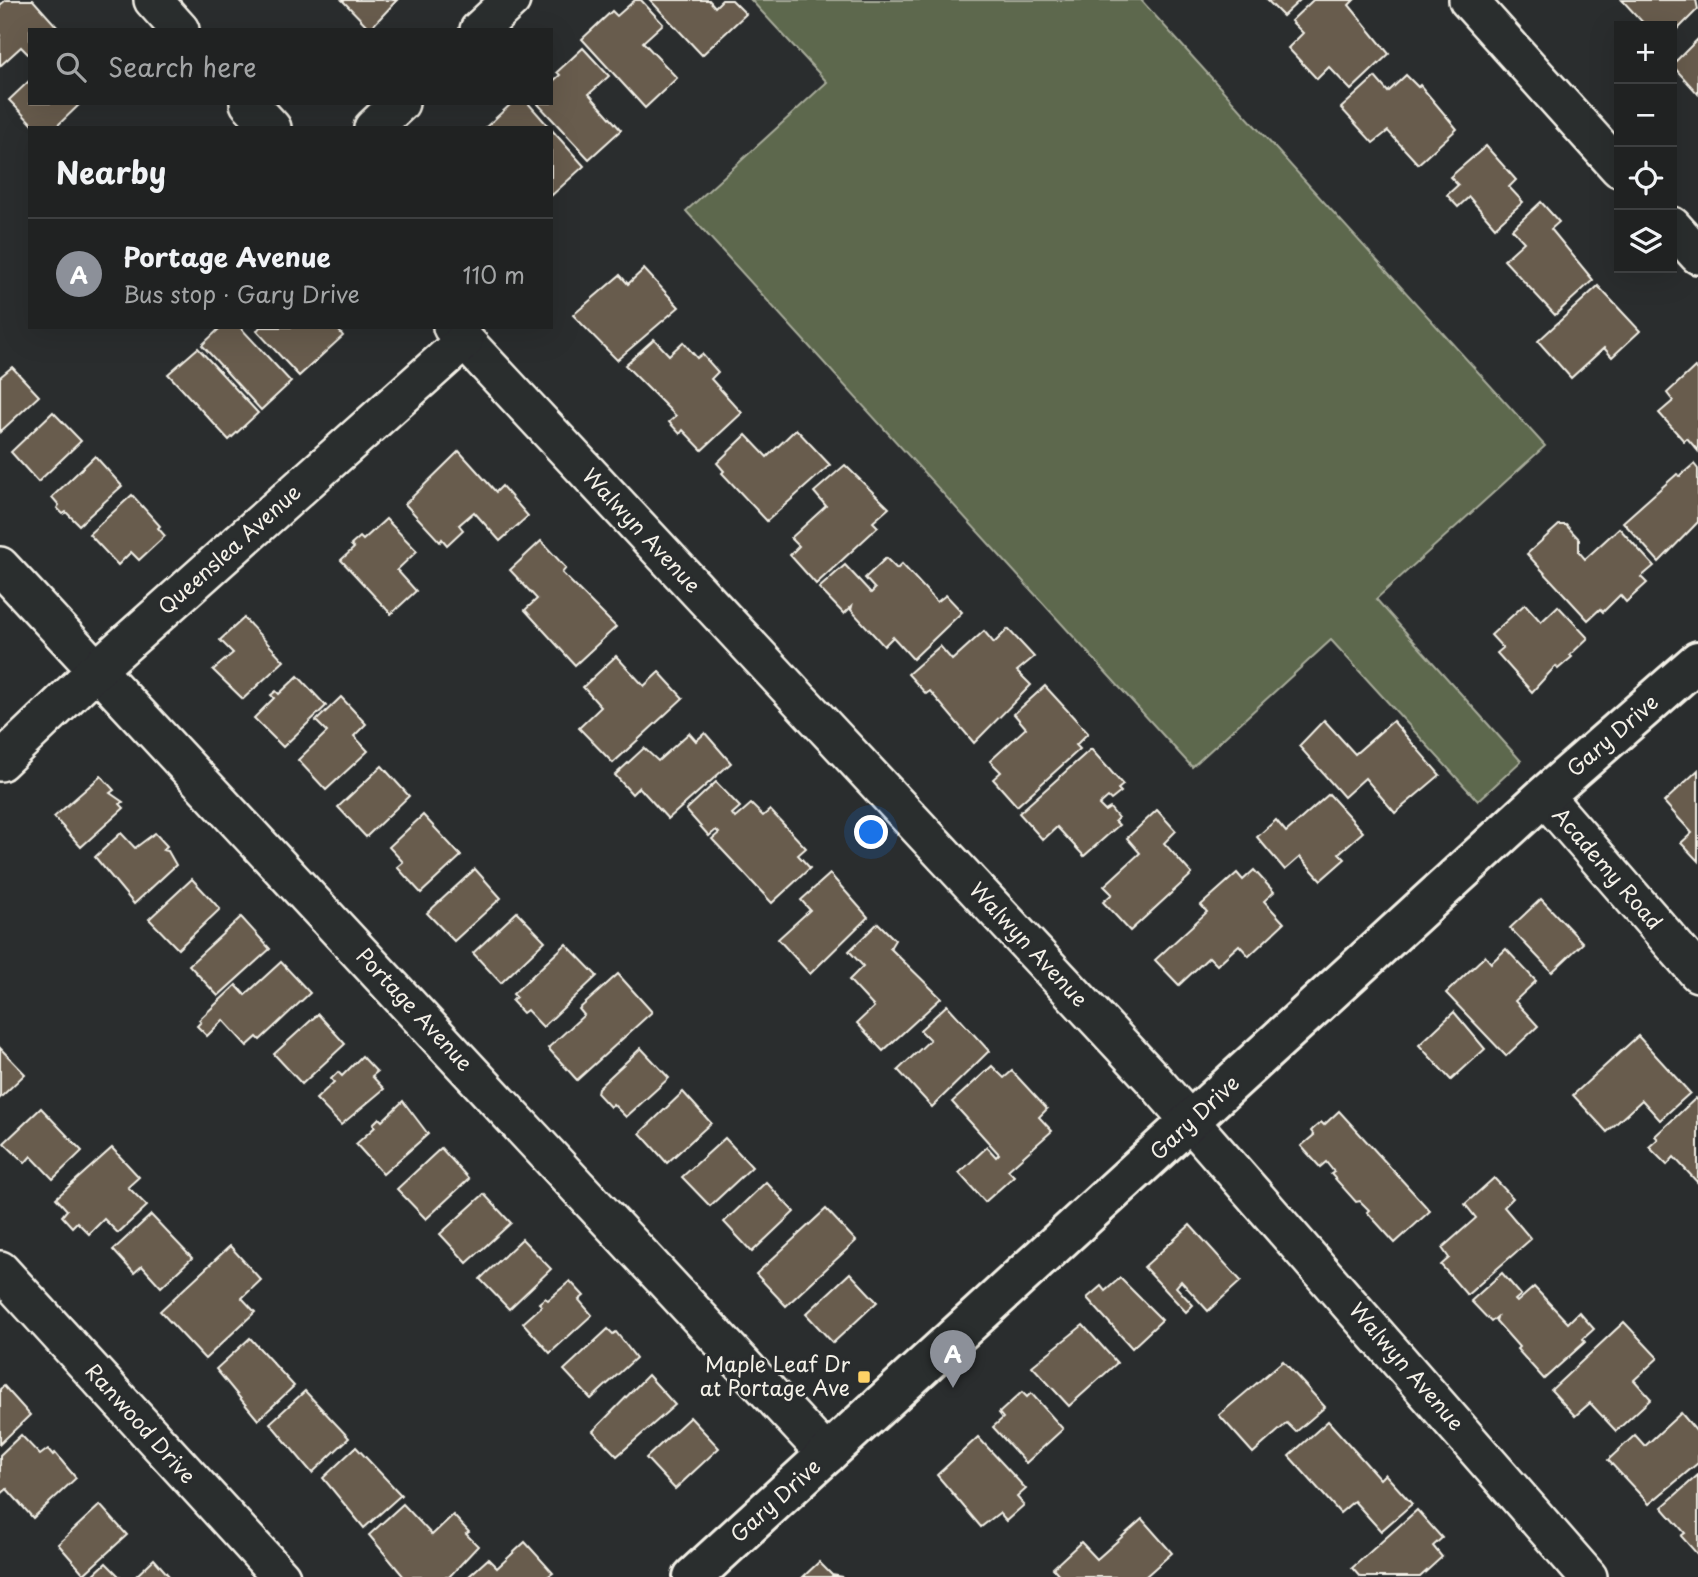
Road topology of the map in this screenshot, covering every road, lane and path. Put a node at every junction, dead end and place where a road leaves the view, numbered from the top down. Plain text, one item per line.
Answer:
1 (153, 0) edge
2 (511, 0) edge
3 (1468, 0) edge
4 (178, 28) edge
5 (481, 28) edge
6 (251, 105) edge
7 (398, 105) edge
8 (270, 126) edge
9 (375, 126) edge
10 (1614, 162) edge
11 (1677, 232) edge
12 (1698, 256) edge
13 (458, 334) edge
14 (0, 566) edge
15 (1698, 661) edge
16 (96, 670) junction
17 (0, 762) edge
18 (1544, 796) junction
19 (1698, 973) edge
20 (1191, 1122) junction
21 (0, 1270) edge
22 (827, 1455) junction
23 (281, 1577) edge
24 (693, 1577) edge
25 (1588, 1577) edge

1 - 4 street
2 - 5 street
3 - 10 street
6 - 8 street
7 - 9 street
11 - 12 street
13 - 16 street, Queenslea Avenue
13 - 20 street, Walwyn Avenue
14 - 16 street, Portage Avenue
15 - 18 street, Gary Drive
16 - 17 street, Queenslea Avenue
16 - 22 street, Portage Avenue
18 - 19 street, Academy Road
18 - 20 street, Gary Drive
20 - 22 street, Gary Drive
20 - 25 street, Walwyn Avenue
21 - 23 street, Ranwood Drive
22 - 24 street, Gary Drive

